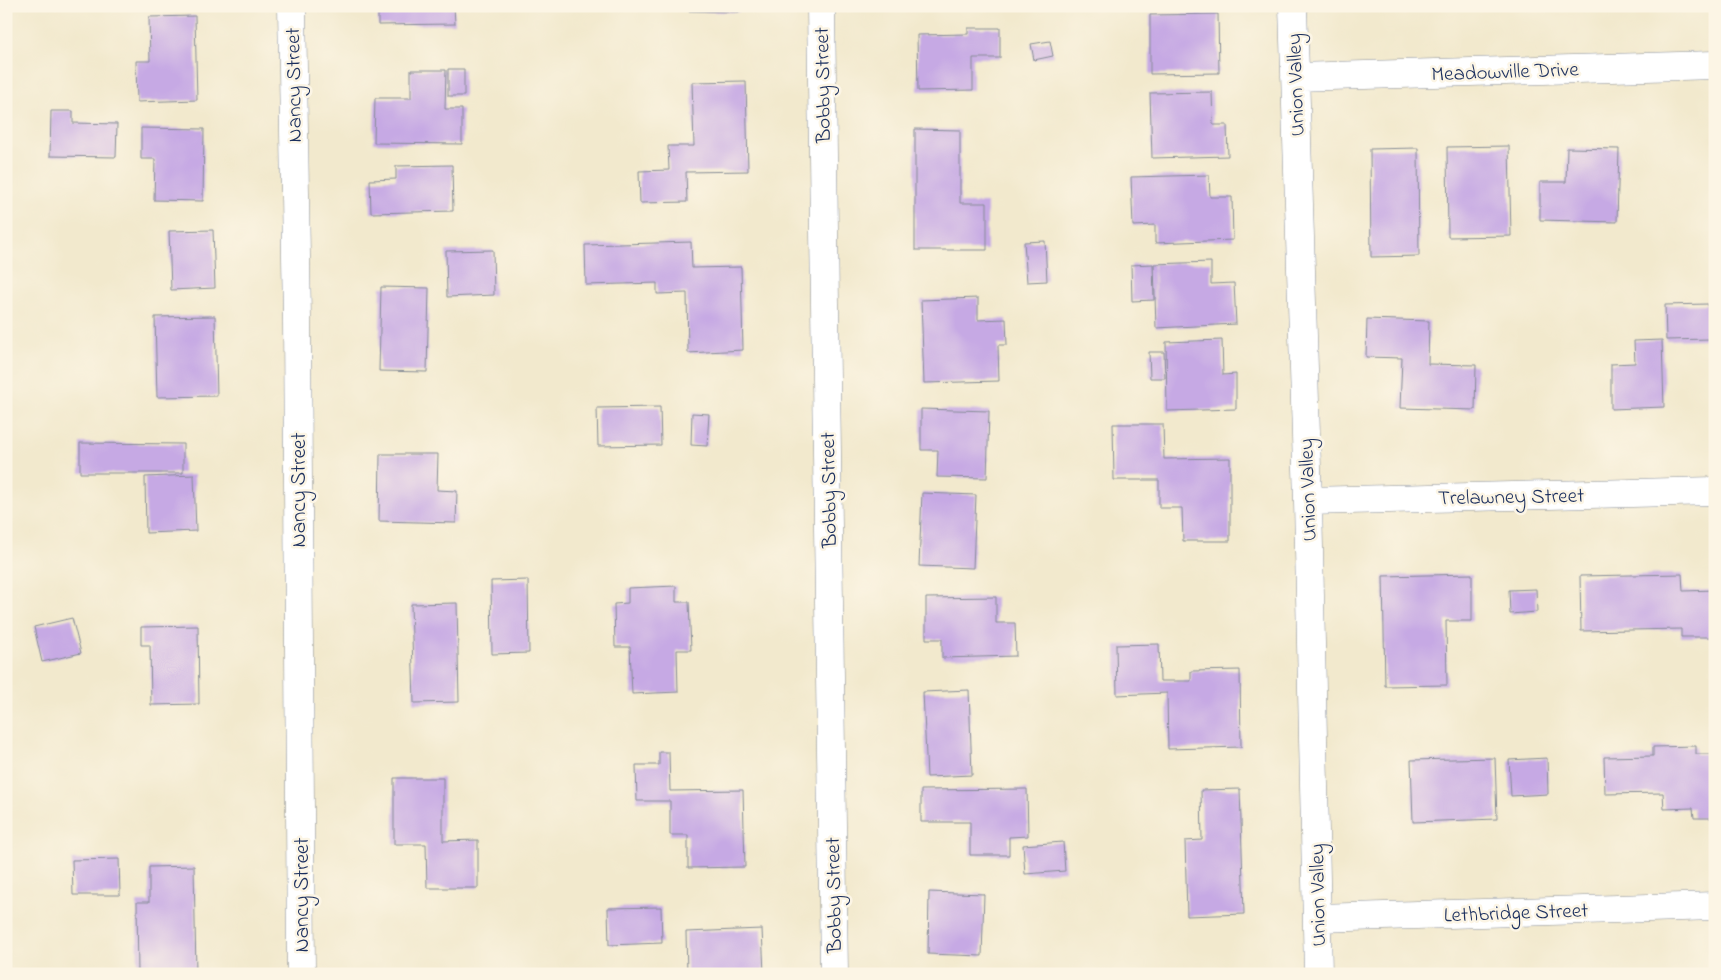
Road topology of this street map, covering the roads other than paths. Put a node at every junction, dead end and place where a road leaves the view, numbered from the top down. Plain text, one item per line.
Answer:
1 (292, 6) edge
2 (821, 6) edge
3 (1293, 6) edge
4 (1715, 64) edge
5 (1295, 77) junction
6 (1715, 491) edge
7 (1308, 501) junction
8 (1715, 906) edge
9 (1318, 918) junction
10 (301, 974) edge
11 (834, 974) edge
12 (1318, 974) edge

1 - 10 street, Nancy Street
2 - 11 street, Bobby Street
3 - 5 street, Union Valley
4 - 5 street, Meadowville Drive
5 - 7 street, Union Valley
6 - 7 street, Trelawney Street
7 - 9 street, Union Valley
8 - 9 street, Lethbridge Street
9 - 12 street, Union Valley

